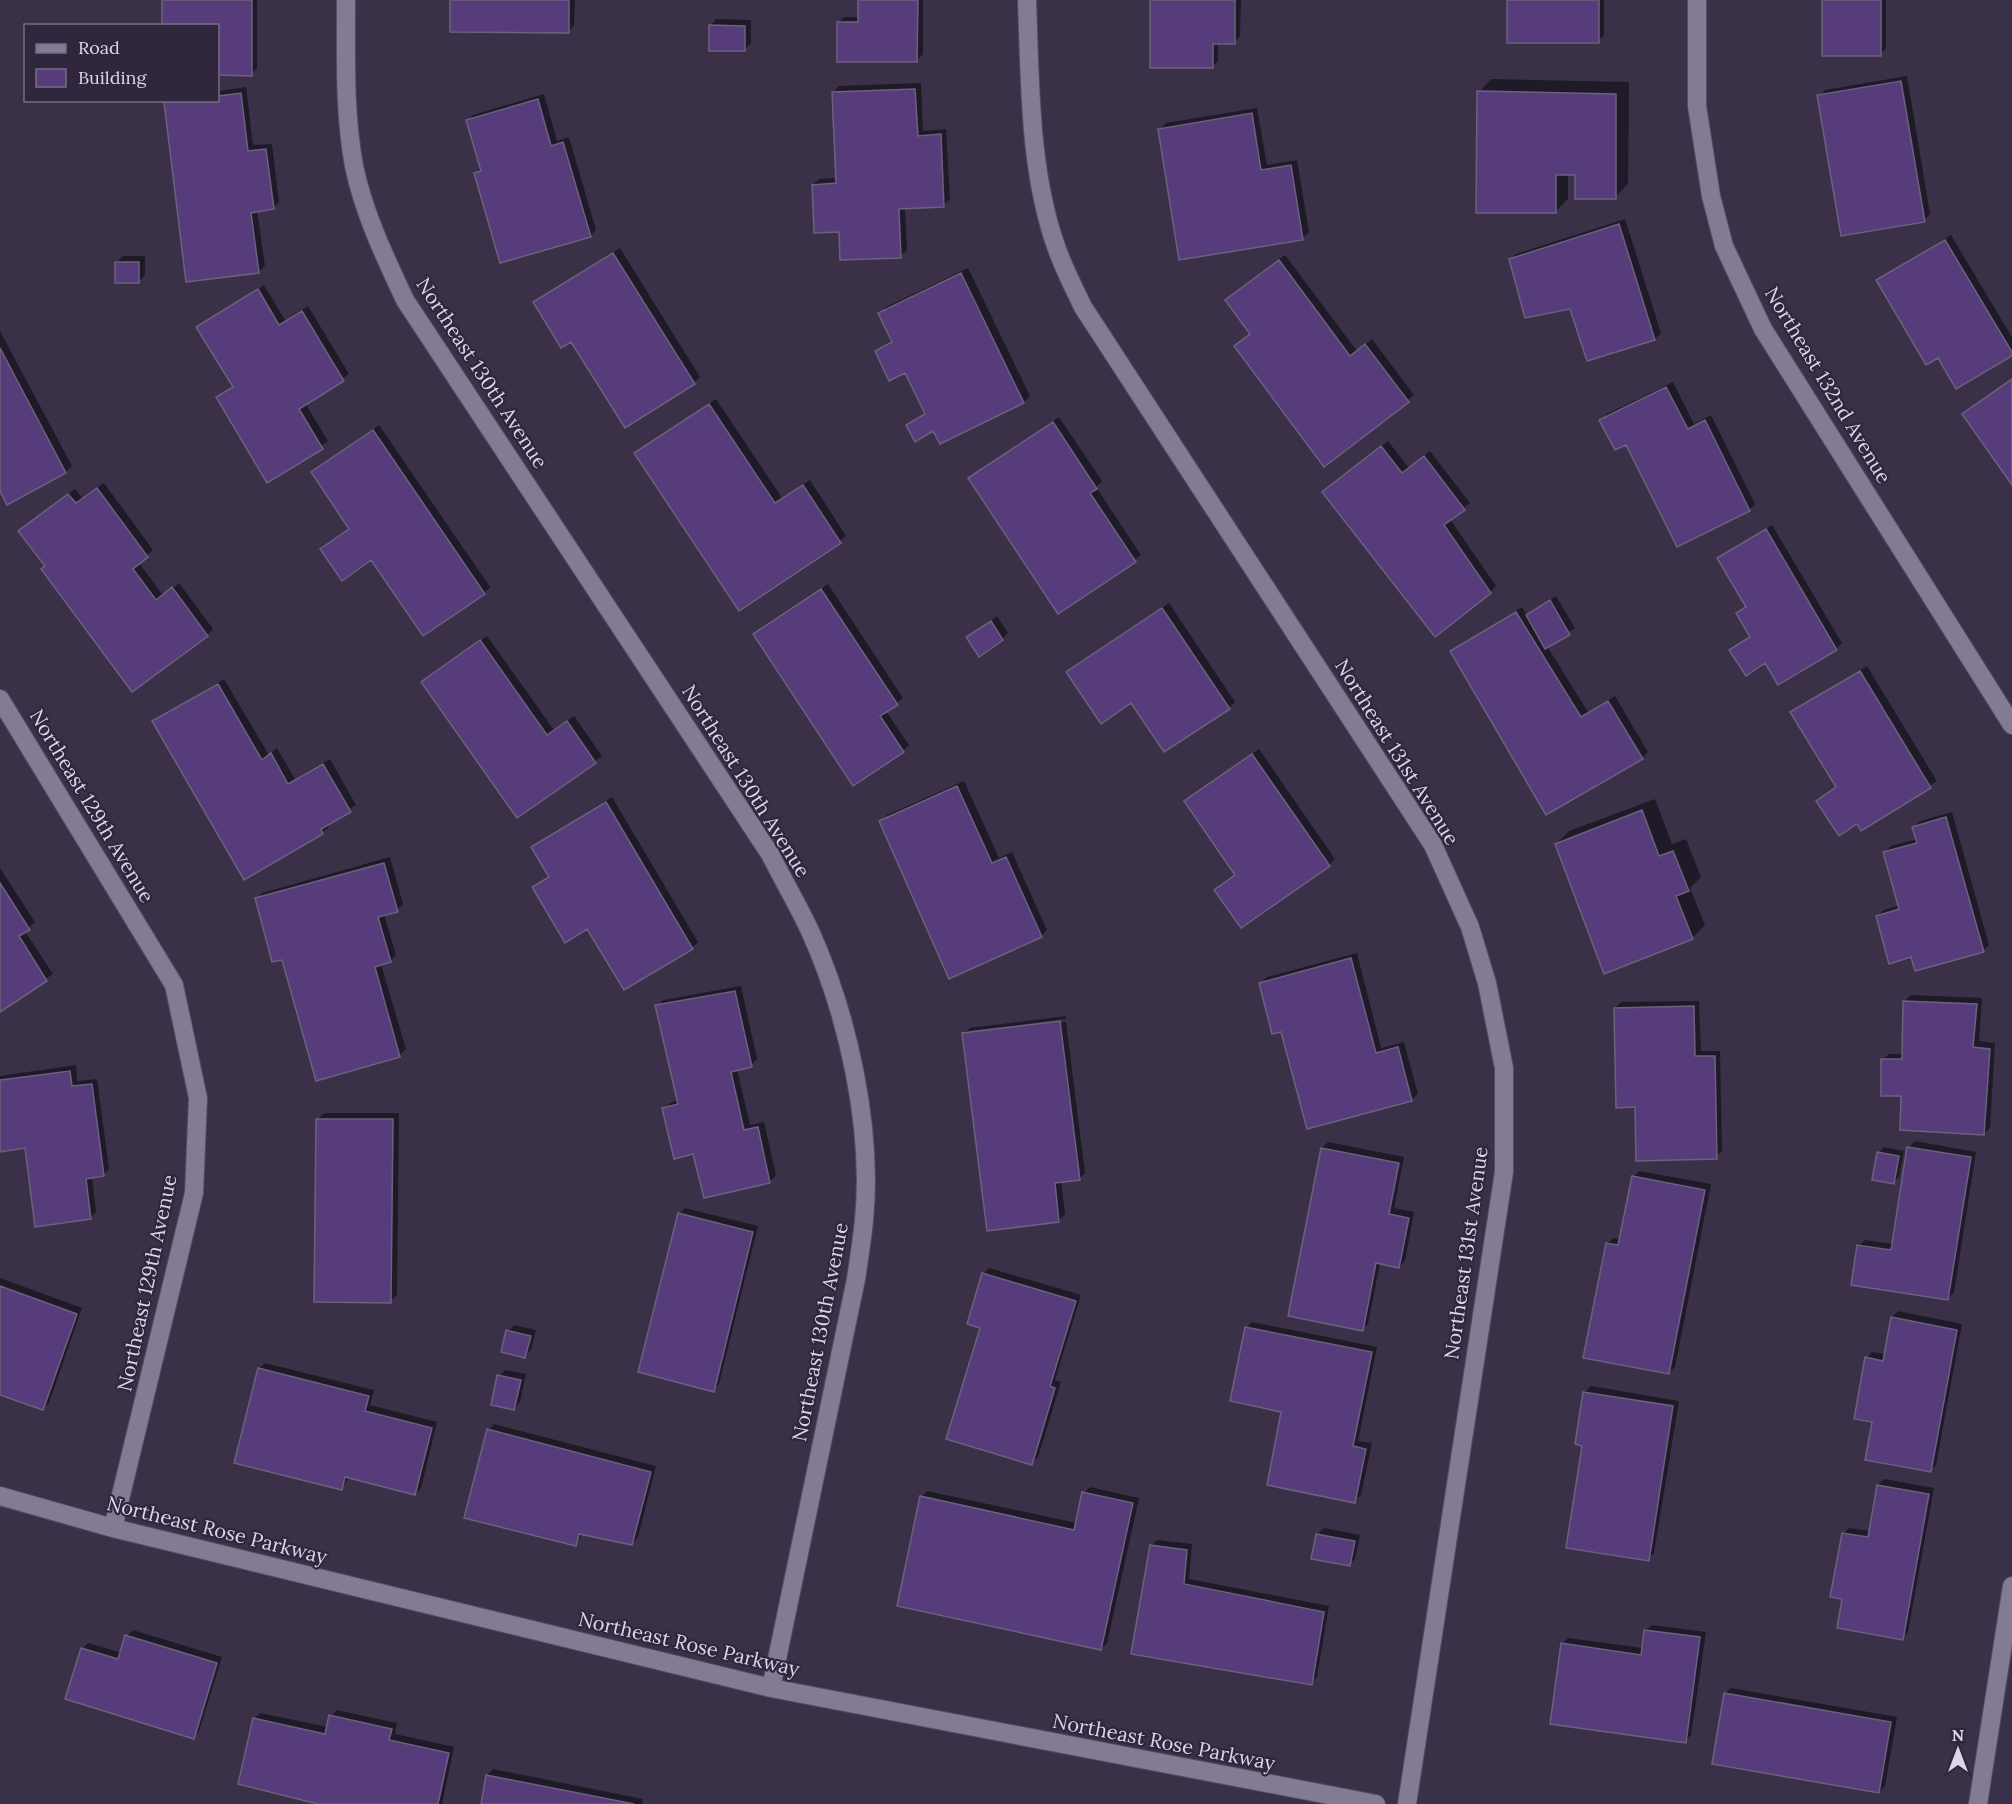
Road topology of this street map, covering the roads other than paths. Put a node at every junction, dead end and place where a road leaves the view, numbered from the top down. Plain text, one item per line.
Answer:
1 (346, 0) edge
2 (1027, 0) edge
3 (1697, 0) edge
4 (0, 699) edge
5 (2012, 725) edge
6 (0, 1496) edge
7 (113, 1528) junction
8 (2012, 1586) edge
9 (771, 1688) junction
10 (1376, 1804) edge
11 (1407, 1804) edge
12 (1978, 1804) edge

1 - 9 street, Northeast 130th Avenue
2 - 11 street, Northeast 131st Avenue
3 - 5 street, Northeast 132nd Avenue
4 - 7 street, Northeast 129th Avenue
6 - 7 street, Northeast Rose Parkway
7 - 9 street, Northeast Rose Parkway
8 - 12 street
9 - 10 street, Northeast Rose Parkway

